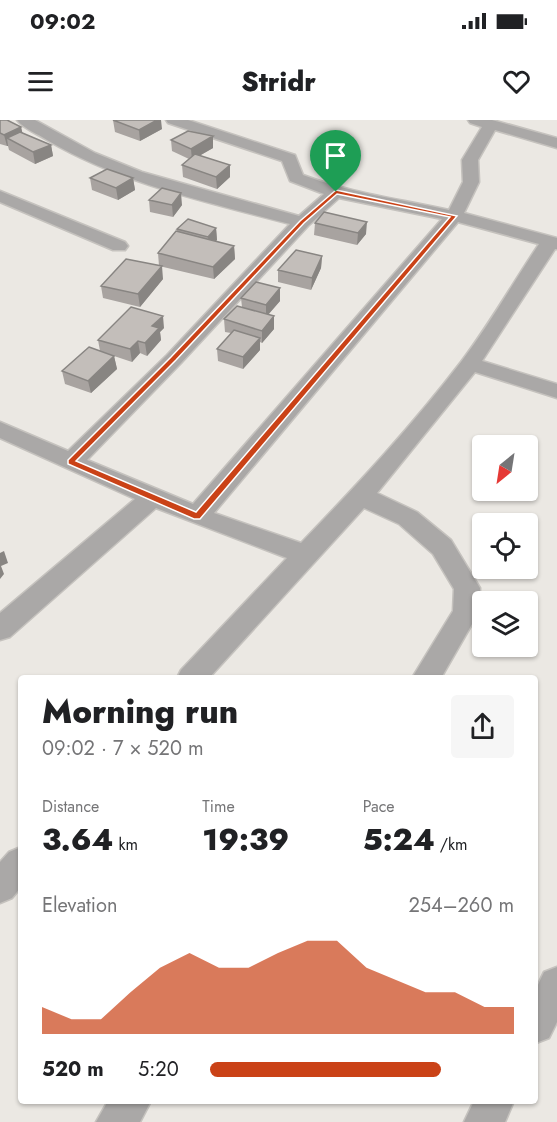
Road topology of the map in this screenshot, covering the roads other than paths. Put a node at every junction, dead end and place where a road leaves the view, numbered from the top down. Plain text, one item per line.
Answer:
1 (24, 120) edge
2 (173, 120) edge
3 (483, 122) edge
4 (557, 143) edge
5 (336, 192) junction
6 (0, 196) edge
7 (454, 216) junction
8 (302, 222) junction
9 (553, 243) edge
10 (119, 246) dead end
11 (470, 364) junction
12 (557, 391) edge
13 (3, 434) edge
14 (71, 462) junction
15 (361, 496) junction
16 (153, 497) junction
17 (197, 516) junction
18 (306, 555) junction
19 (0, 629) edge
20 (194, 675) edge
21 (428, 675) edge
22 (18, 866) edge
23 (0, 886) edge
24 (557, 985) edge
25 (538, 1021) edge
26 (130, 1104) edge
27 (493, 1104) edge
28 (116, 1122) edge
29 (484, 1122) edge

1 - 8 street
2 - 5 street
3 - 4 street
3 - 7 street
5 - 7 street
5 - 8 street
6 - 10 street
7 - 9 street
7 - 17 street
8 - 14 street
9 - 11 street
11 - 12 street
11 - 15 street
13 - 14 street
14 - 16 street
15 - 18 street
15 - 21 street
16 - 17 street
16 - 19 street
17 - 18 street
18 - 20 street
22 - 23 street
24 - 25 street
26 - 28 street
27 - 29 street

